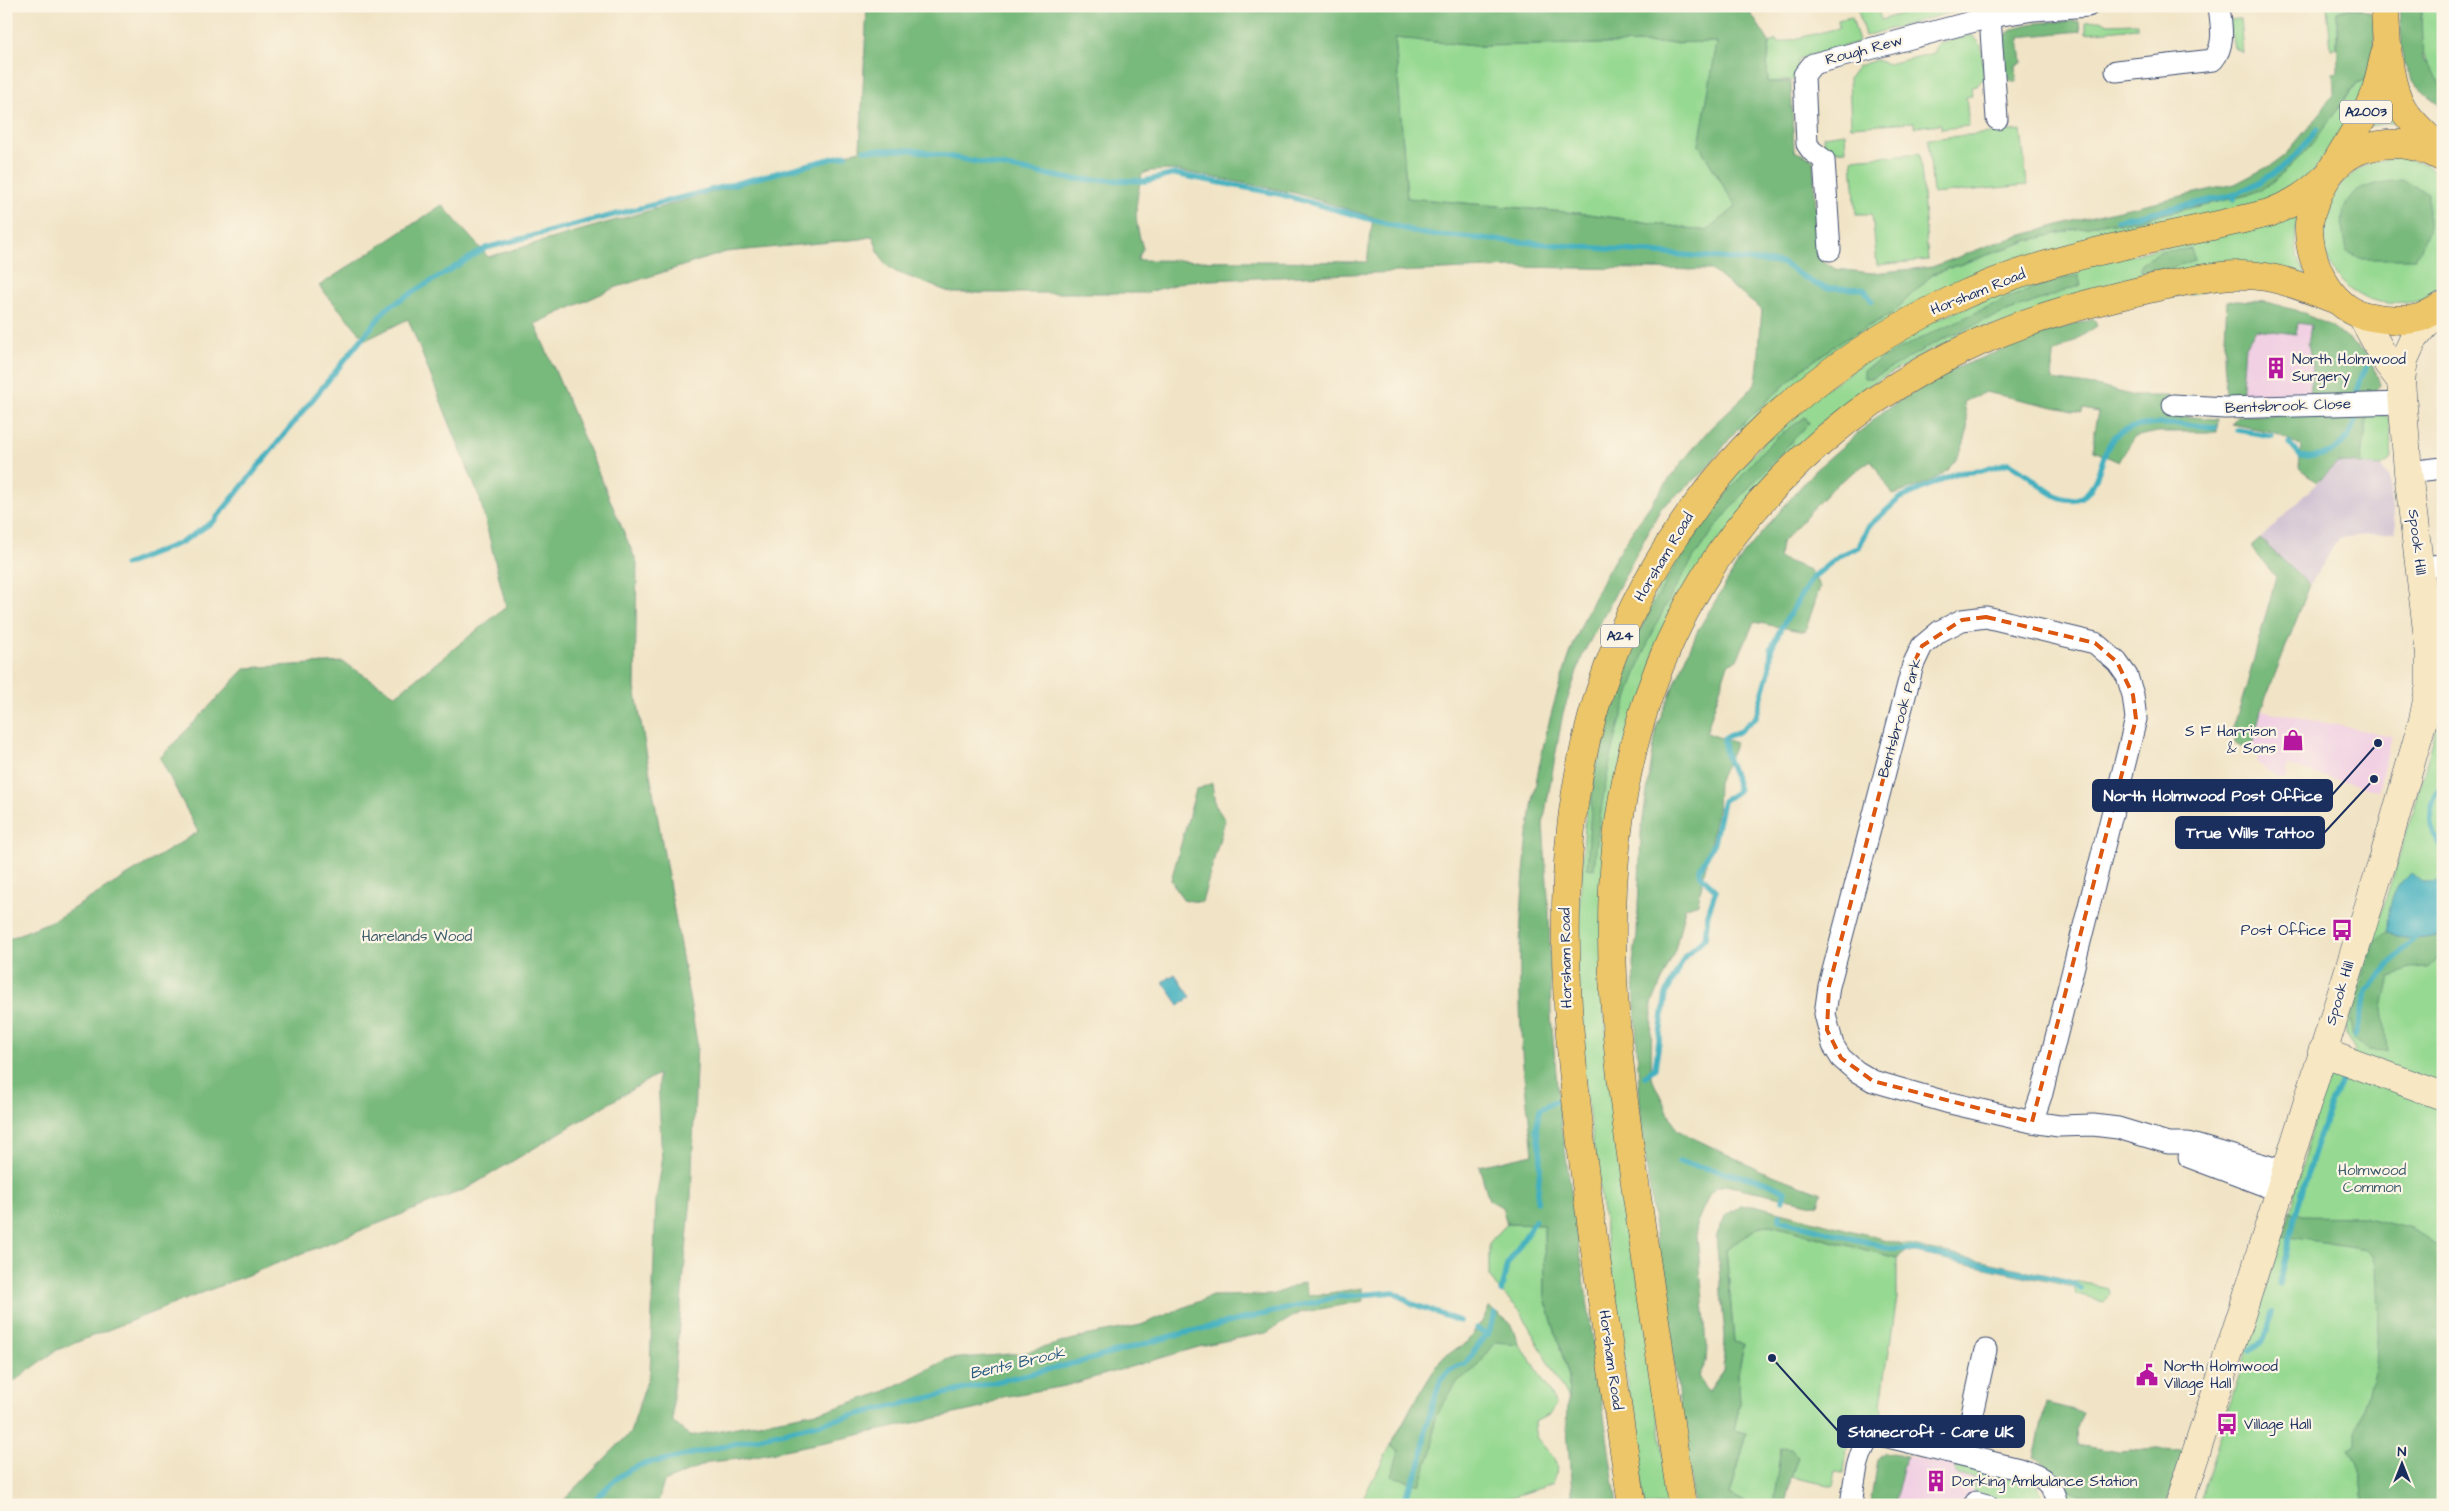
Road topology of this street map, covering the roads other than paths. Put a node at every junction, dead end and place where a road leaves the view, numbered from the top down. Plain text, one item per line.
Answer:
1 (2082, 6) edge
2 (2088, 6) edge
3 (2219, 6) edge
4 (2385, 6) edge
5 (1990, 17) junction
6 (2386, 50) junction
7 (2116, 71) dead end
8 (1997, 119) dead end
9 (2443, 152) edge
10 (2443, 158) edge
11 (2329, 173) junction
12 (1830, 250) dead end
13 (2442, 306) edge
14 (2350, 308) junction
15 (2402, 392) junction
16 (2173, 406) dead end
17 (2443, 468) edge
18 (2408, 472) junction
19 (2431, 566) edge
20 (2436, 633) edge
21 (2322, 1052) junction
22 (2443, 1096) edge
23 (2032, 1122) junction
24 (2282, 1181) junction
25 (1986, 1350) dead end
26 (1963, 1455) junction
27 (1632, 1505) edge
28 (1682, 1505) edge
29 (1852, 1505) edge
30 (2057, 1505) edge
31 (2179, 1505) edge

1 - 2 street, Rough Rew
1 - 5 street, Rough Rew
3 - 7 street
4 - 6 main road, A2003
5 - 8 street
5 - 12 street, Rough Rew
6 - 9 main road, A2003
6 - 11 main road, A2003
10 - 11 main road
11 - 14 main road
11 - 27 main road, Horsham Road / A24
13 - 14 main road
13 - 15 street, Spook Hill
14 - 15 street
14 - 28 main road
15 - 16 street, Bentsbrook Close
15 - 18 street, Spook Hill
17 - 18 street
18 - 19 street, Spook Hill
19 - 20 street, Spook Hill
20 - 21 street, Spook Hill
21 - 22 street
21 - 24 street, Spook Hill
23 - 23 street, Bentsbrook Park
23 - 24 street, Bentsbrook Park
24 - 31 street, Spook Hill
25 - 26 street
26 - 29 street
26 - 30 street

